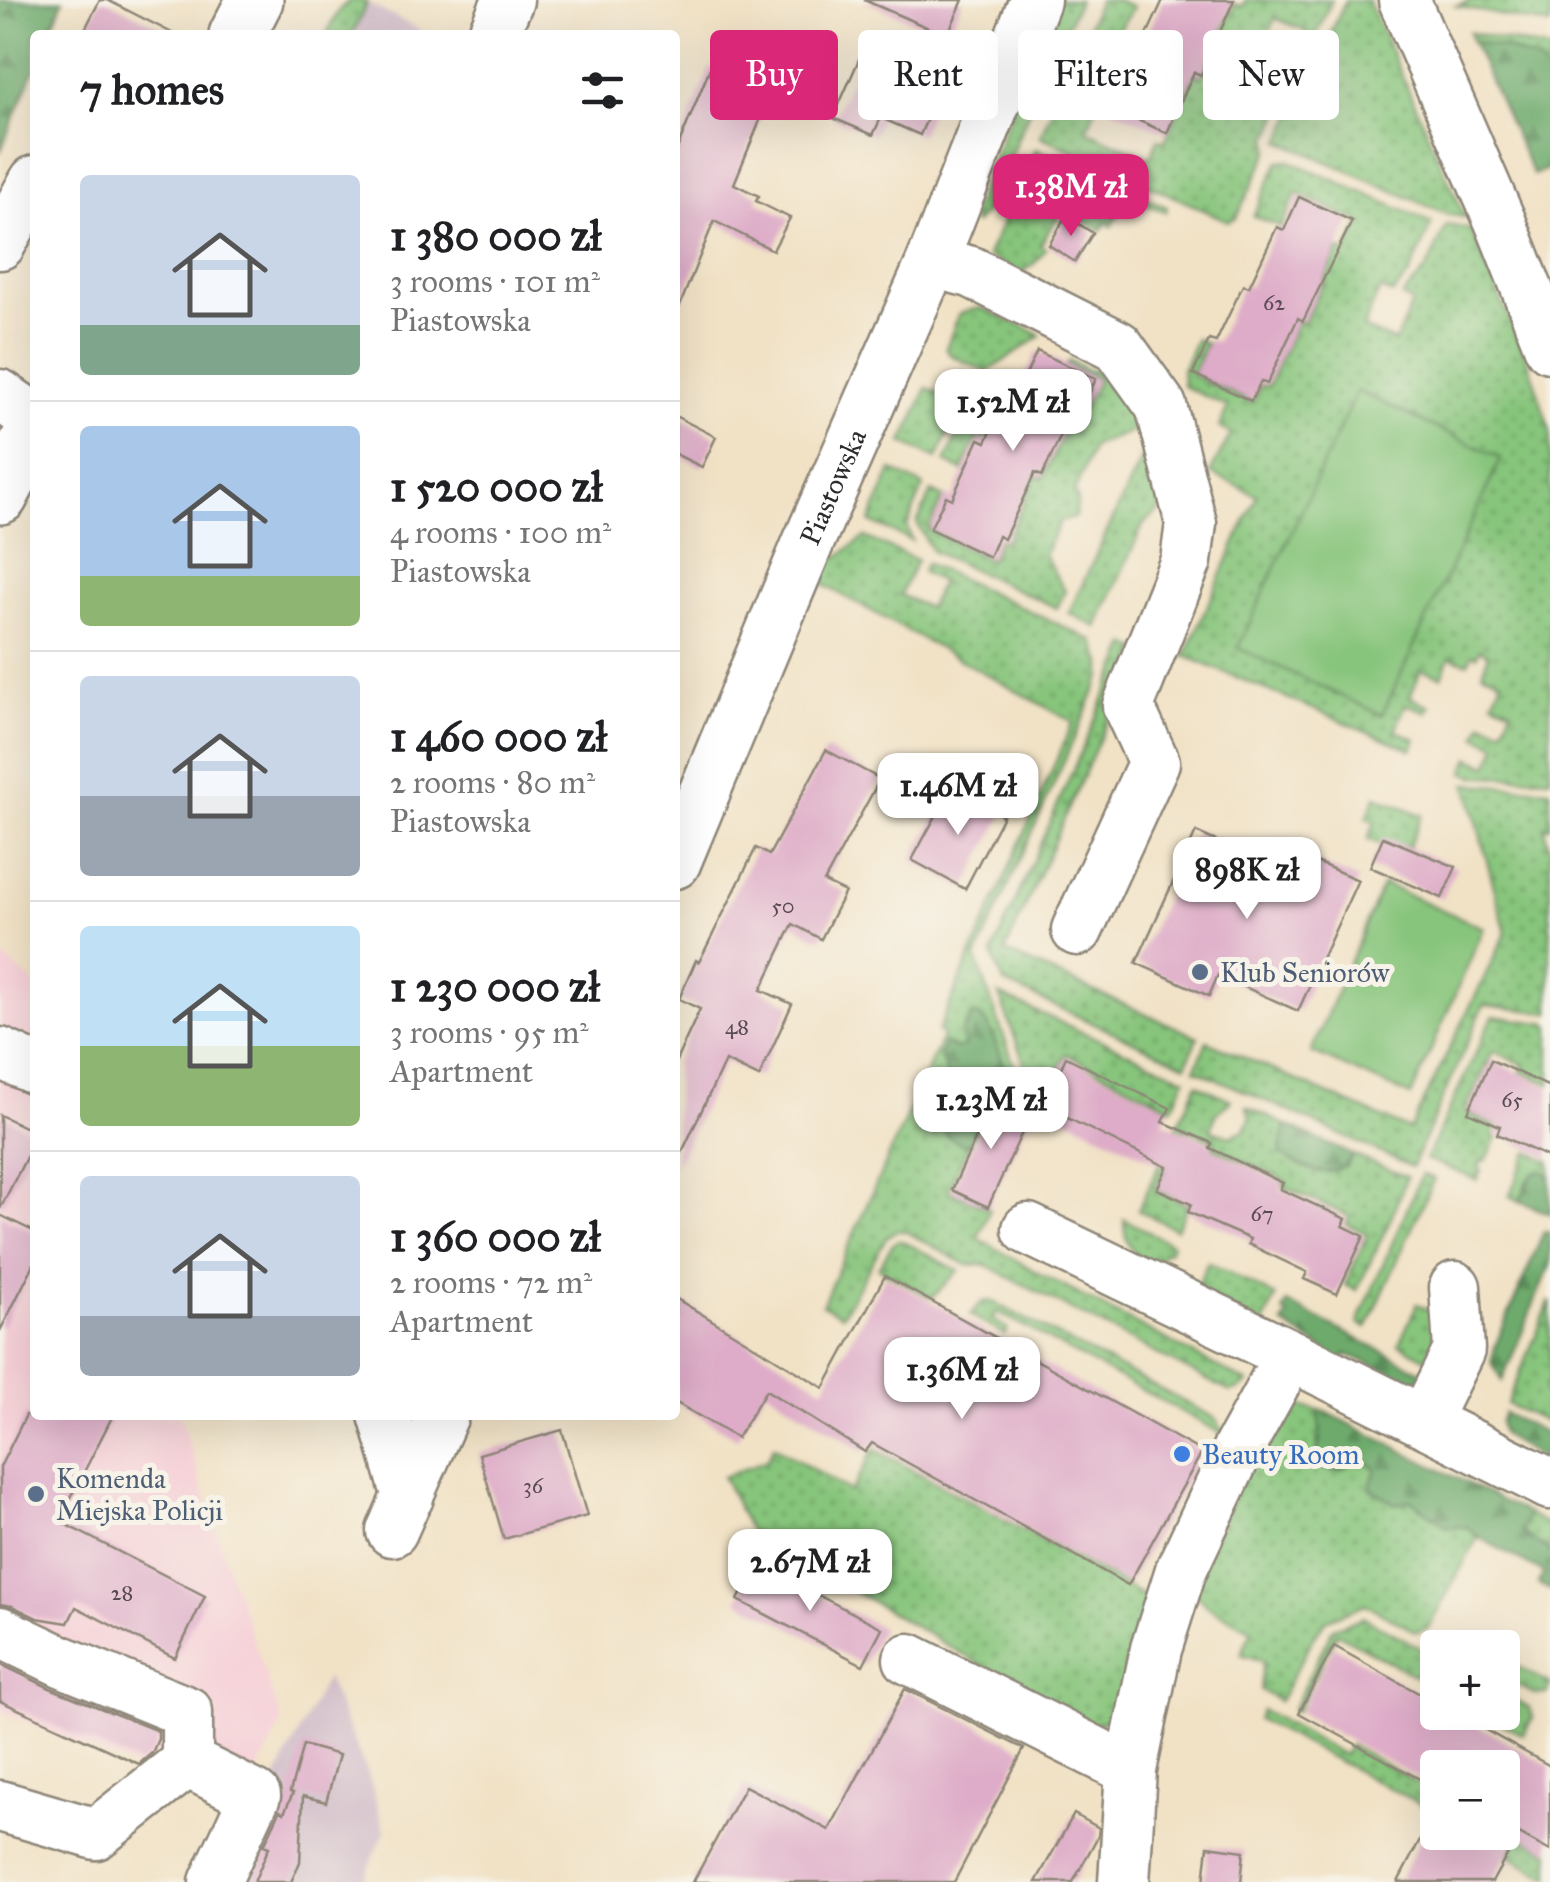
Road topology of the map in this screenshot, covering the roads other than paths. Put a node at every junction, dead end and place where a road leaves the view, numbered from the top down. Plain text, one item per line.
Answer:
1 (254, 0) edge
2 (508, 0) edge
3 (1035, 0) edge
4 (1404, 0) edge
5 (239, 30) edge
6 (496, 30) edge
7 (30, 190) edge
8 (0, 244) edge
9 (932, 262) junction
10 (1550, 346) edge
11 (0, 395) edge
12 (30, 436) edge
13 (30, 445) edge
14 (0, 496) edge
15 (680, 850) edge
16 (1077, 930) dead end
17 (0, 1054) edge
18 (30, 1067) edge
19 (1028, 1229) dead end
20 (1455, 1287) dead end
21 (1290, 1355) junction
22 (385, 1420) edge
23 (441, 1420) edge
24 (1424, 1421) junction
25 (1550, 1484) edge
26 (0, 1632) edge
27 (909, 1659) dead end
28 (187, 1762) junction
29 (1131, 1770) junction
30 (0, 1806) edge
31 (215, 1882) edge
32 (1124, 1882) edge

1 - 5 main road
2 - 6 street
3 - 9 street, Piastowska
4 - 10 street
7 - 8 street
9 - 15 street, Piastowska
9 - 16 street
11 - 12 street
13 - 14 main road
17 - 18 street
19 - 21 street
20 - 24 street
21 - 24 street
21 - 29 street
22 - 23 street
24 - 25 street
26 - 28 street
27 - 29 street
28 - 30 street
28 - 31 street
29 - 32 street

